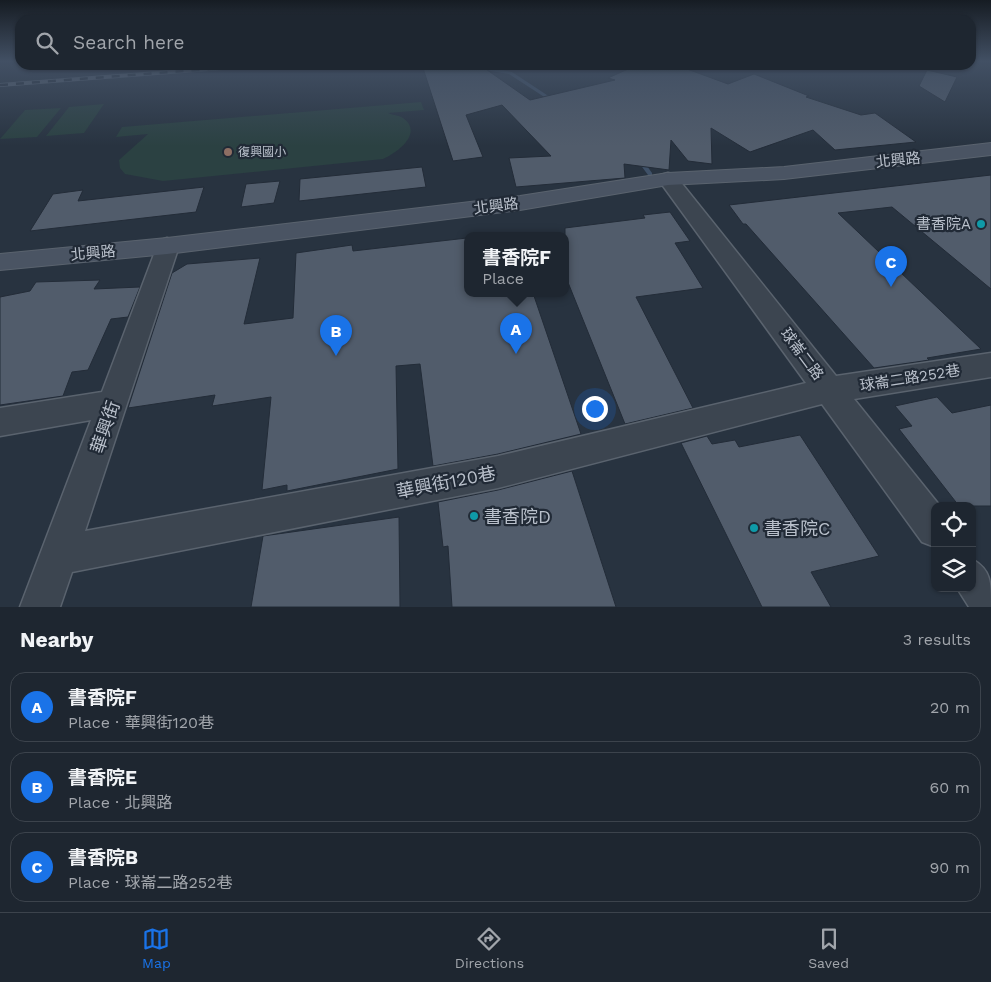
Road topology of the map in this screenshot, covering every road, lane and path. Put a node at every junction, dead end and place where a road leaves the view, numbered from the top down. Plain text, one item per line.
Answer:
1 (991, 150) edge
2 (668, 179) junction
3 (167, 246) junction
4 (0, 262) edge
5 (991, 365) edge
6 (829, 390) junction
7 (114, 402) junction
8 (0, 422) edge
9 (931, 524) edge
10 (60, 555) junction
11 (976, 583) edge
12 (991, 603) edge
13 (40, 607) edge

1 - 2 street, 北興路
2 - 3 street, 北興路
2 - 6 street, 球崙二路
3 - 4 street, 北興路
3 - 7 street, 華興街
5 - 6 street, 球崙二路252巷
6 - 9 street, 球崙二路
6 - 10 street, 華興街120巷
7 - 8 street
7 - 10 street, 華興街
10 - 13 street, 華興街
11 - 12 street

